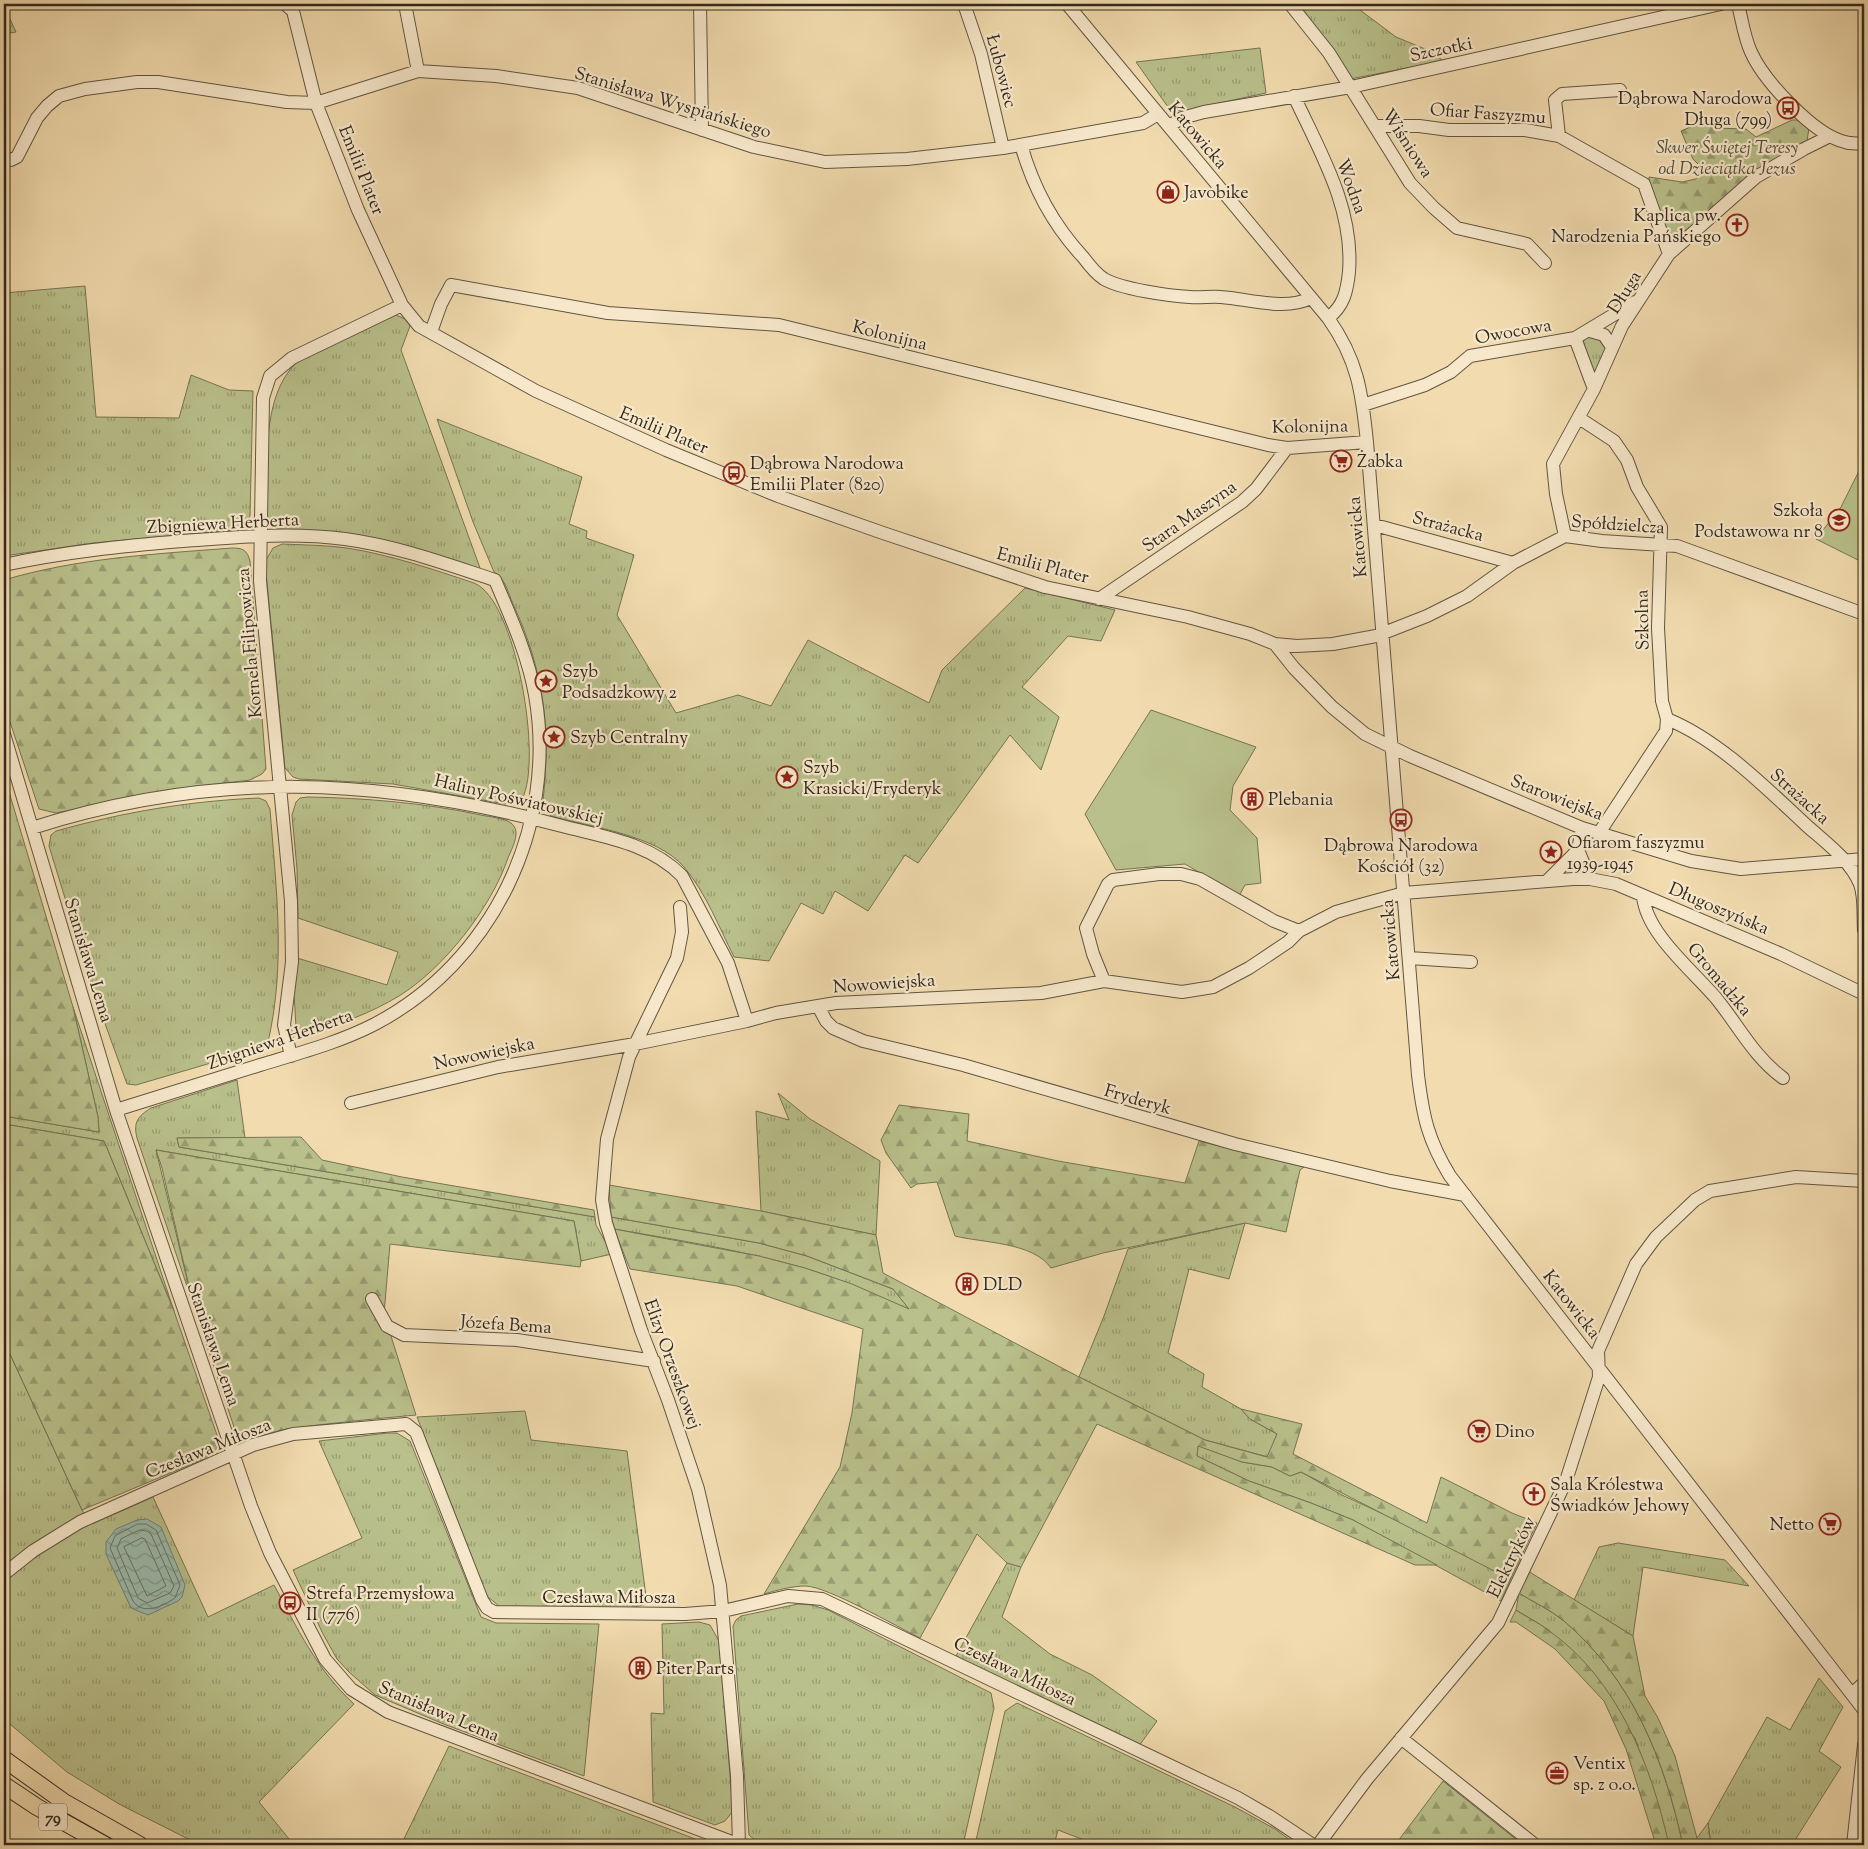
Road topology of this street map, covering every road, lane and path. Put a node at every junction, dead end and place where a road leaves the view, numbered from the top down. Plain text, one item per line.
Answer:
1 (285, 4) edge
2 (405, 4) edge
3 (700, 4) edge
4 (964, 4) edge
5 (1067, 4) edge
6 (1290, 4) edge
7 (1721, 4) edge
8 (1738, 4) edge
9 (418, 72) junction
10 (1351, 87) junction
11 (1620, 90) dead end
12 (1294, 96) junction
13 (316, 103) junction
14 (1158, 114) junction
15 (1169, 126) junction
16 (1377, 126) junction
17 (702, 130) junction
18 (1559, 136) junction
19 (1830, 136) junction
20 (1021, 144) junction
21 (1864, 144) edge
22 (1003, 148) junction
23 (4, 159) edge
24 (1669, 254) junction
25 (1546, 263) dead end
26 (1311, 298) junction
27 (1640, 299) junction
28 (402, 305) junction
29 (1328, 318) junction
30 (1590, 331) junction
31 (431, 332) junction
32 (1575, 338) junction
33 (1612, 348) junction
34 (1594, 389) junction
35 (1364, 405) junction
36 (1579, 418) junction
37 (1367, 442) junction
38 (1287, 448) junction
39 (1374, 527) junction
40 (259, 535) junction
41 (1565, 536) junction
42 (1659, 546) junction
43 (1513, 563) junction
44 (4, 565) edge
45 (1099, 599) junction
46 (1864, 614) edge
47 (1382, 633) junction
48 (1275, 644) junction
49 (1667, 719) junction
50 (4, 734) edge
51 (1392, 748) junction
52 (280, 786) junction
53 (532, 818) junction
54 (32, 828) junction
55 (1582, 828) junction
56 (1599, 833) junction
57 (1578, 850) junction
58 (1864, 860) edge
59 (1846, 862) junction
60 (1590, 879) junction
61 (1547, 881) junction
62 (1404, 892) junction
63 (1643, 896) junction
64 (680, 907) dead end
65 (1864, 930) edge
66 (1299, 931) junction
67 (1409, 958) junction
68 (1472, 962) dead end
69 (1104, 981) junction
70 (1864, 994) edge
71 (818, 1006) junction
72 (747, 1021) junction
73 (634, 1044) junction
74 (290, 1056) junction
75 (1783, 1078) dead end
76 (351, 1103) dead end
77 (116, 1110) junction
78 (1864, 1181) edge
79 (1465, 1195) junction
80 (372, 1298) dead end
81 (654, 1361) junction
82 (1598, 1367) junction
83 (233, 1454) junction
84 (4, 1574) edge
85 (723, 1611) junction
86 (1864, 1683) edge
87 (1852, 1694) junction
88 (1864, 1710) edge
89 (1401, 1738) junction
90 (1864, 1745) edge
91 (4, 1759) edge
92 (4, 1785) edge
93 (105, 1845) edge
94 (140, 1845) edge
95 (740, 1845) edge
96 (1313, 1845) edge
97 (1318, 1845) edge
98 (1535, 1845) edge
99 (1853, 1845) edge

1 - 13 street, Emilii Plater
2 - 9 street
3 - 17 street
4 - 22 street, Łubowiec
5 - 14 street, Katowicka
6 - 10 street, Wiśniowa
7 - 10 street, Szczotki
8 - 19 street
9 - 13 street, Stanisława Wyspiańskiego
9 - 17 street, Stanisława Wyspiańskiego
10 - 12 street, Szczotki
10 - 16 street, Wiśniowa
11 - 18 street
12 - 15 street, Szczotki
12 - 29 street, Wodna
13 - 23 street, Stanisława Wyspiańskiego
13 - 28 street, Emilii Plater
14 - 15 street, Katowicka
14 - 20 street, Stanisława Wyspiańskiego
15 - 26 street, Katowicka
16 - 18 street, Ofiar Faszyzmu
16 - 25 street, Wiśniowa
17 - 22 street, Stanisława Wyspiańskiego
18 - 24 street, Ofiar Faszyzmu
19 - 21 street
19 - 24 street, Długa
20 - 22 street, Stanisława Wyspiańskiego
20 - 26 street
24 - 27 street, Długa
26 - 29 street, Katowicka
27 - 30 street, Owocowa
27 - 33 street, Długa
28 - 31 street, Emilii Plater
28 - 40 street, Kornela Filipowicza
29 - 35 street, Katowicka
30 - 32 street, Owocowa
30 - 33 street
31 - 38 street, Kolonijna
31 - 45 street, Emilii Plater
32 - 34 street
32 - 35 street, Owocowa
33 - 34 street, Długa
34 - 36 street, Długa
35 - 37 street, Katowicka
36 - 41 street, Długa
36 - 42 street, Szkolna
37 - 38 street, Kolonijna
37 - 39 street, Katowicka
38 - 45 street, Stara Maszyna
39 - 43 street, Strażacka
39 - 47 street, Katowicka
40 - 44 street, Zbigniewa Herberta
40 - 52 street, Kornela Filipowicza
40 - 53 street, Zbigniewa Herberta
41 - 42 street, Spółdzielcza
41 - 43 street, Spółdzielcza
42 - 46 street, Spółdzielcza
42 - 49 street, Szkolna
43 - 47 street, Spółdzielcza
45 - 48 street, Emilii Plater
47 - 48 street, Emilii Plater
47 - 51 street, Katowicka
48 - 51 street, Emilii Plater
49 - 56 street
49 - 59 street, Strażacka
50 - 54 street, Stanisława Lema
51 - 55 street, Starowiejska
51 - 62 street, Katowicka
52 - 53 street, Haliny Poświatowskiej
52 - 54 street, Haliny Poświatowskiej
52 - 74 street, Kornela Filipowicza
53 - 72 street, Haliny Poświatowskiej
53 - 74 street, Zbigniewa Herberta
54 - 77 street, Stanisława Lema
55 - 56 street, Starowiejska
55 - 57 street
56 - 59 street, Starowiejska
57 - 60 street
57 - 61 street
58 - 59 street, Starowiejska
59 - 65 street, Strażacka
60 - 61 street, Długoszyńska
60 - 63 street, Długoszyńska
61 - 62 street, Długoszyńska
62 - 66 street, Nowowiejska
62 - 67 street, Katowicka
63 - 70 street, Długoszyńska
63 - 75 street, Gromadzka
64 - 73 street, Elizy Orzeszkowej
66 - 69 street, Nowowiejska
66 - 69 street
67 - 68 street
67 - 79 street, Katowicka
69 - 71 street, Nowowiejska
71 - 72 street, Nowowiejska
71 - 79 street, Fryderyk
72 - 73 street, Nowowiejska
73 - 76 street, Nowowiejska
73 - 81 street, Elizy Orzeszkowej
74 - 77 street, Zbigniewa Herberta
77 - 83 street, Stanisława Lema
78 - 82 street, Elektryków
79 - 82 street, Katowicka
80 - 81 street, Józefa Bema
81 - 85 street, Elizy Orzeszkowej
82 - 87 street, Katowicka
82 - 89 street, Elektryków
83 - 84 street, Czesława Miłosza
83 - 85 street, Czesława Miłosza
83 - 95 street, Stanisława Lema
85 - 95 street, Elizy Orzeszkowej
85 - 96 street, Czesława Miłosza
86 - 87 street
87 - 88 street, Katowicka
89 - 97 street, Elektryków
89 - 98 street
90 - 99 street
91 - 94 main road, 79
92 - 93 main road, 79

